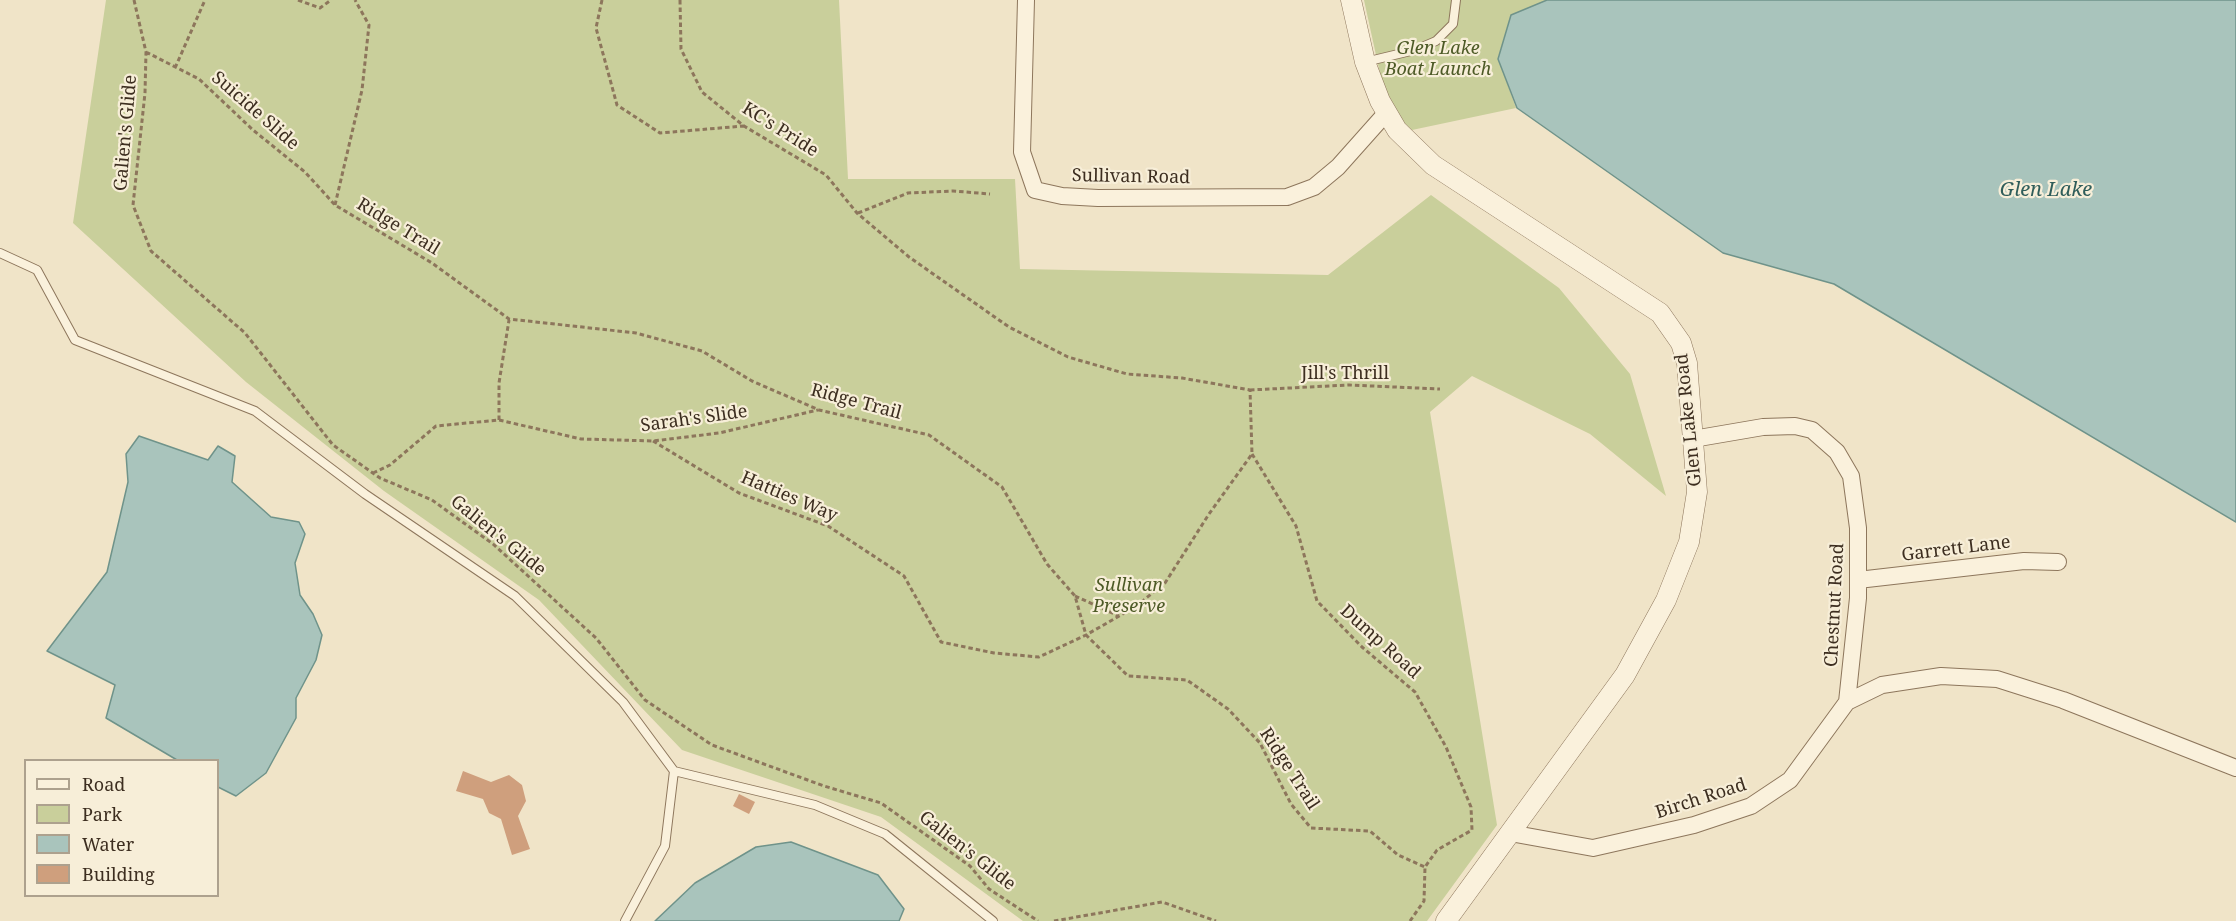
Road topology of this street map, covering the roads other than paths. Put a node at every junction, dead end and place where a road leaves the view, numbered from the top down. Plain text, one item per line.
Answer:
1 (1026, 0) edge
2 (1351, 0) edge
3 (1456, 0) edge
4 (1365, 62) junction
5 (1387, 112) junction
6 (0, 253) edge
7 (1694, 439) junction
8 (2058, 562) dead end
9 (1858, 580) junction
10 (1847, 702) junction
11 (2236, 768) edge
12 (674, 771) junction
13 (1510, 833) junction
14 (625, 921) edge
15 (993, 921) edge
16 (1446, 921) edge

1 - 5 street, Sullivan Road
2 - 4 street, Glen Lake Road
3 - 4 lane
4 - 5 street, Glen Lake Road
5 - 7 street, Glen Lake Road
6 - 12 lane
7 - 9 street, Chestnut Road
7 - 13 street, Glen Lake Road
8 - 9 street, Garrett Lane
9 - 10 street, Chestnut Road
10 - 11 street, Birch Road
10 - 13 street, Birch Road
12 - 14 lane
12 - 15 lane
13 - 16 street, Glen Lake Road

